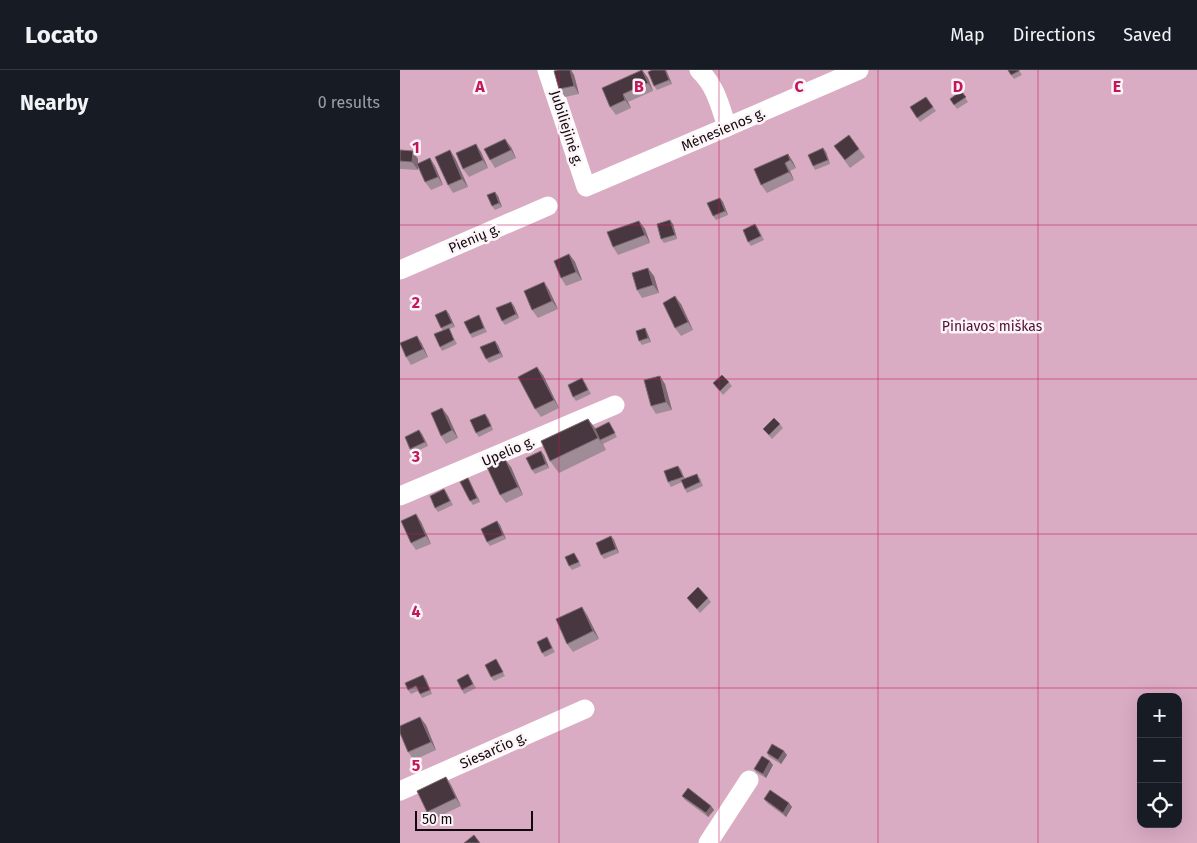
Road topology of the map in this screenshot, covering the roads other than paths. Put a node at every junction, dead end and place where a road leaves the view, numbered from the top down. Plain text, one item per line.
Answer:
1 (548, 70) edge
2 (700, 70) edge
3 (859, 70) edge
4 (727, 128) junction
5 (586, 186) joint
6 (548, 206) dead end
7 (400, 270) edge
8 (615, 405) dead end
9 (400, 496) edge
10 (585, 709) dead end
11 (749, 780) dead end
12 (400, 791) edge
13 (708, 843) edge

1 - 5 street, Jubiliejinė g.
2 - 4 street
3 - 4 street, Mėnesienos g.
4 - 5 street, Mėnesienos g.
6 - 7 street, Pienių g.
8 - 9 street, Upelio g.
10 - 12 street, Siesarčio g.
11 - 13 street

